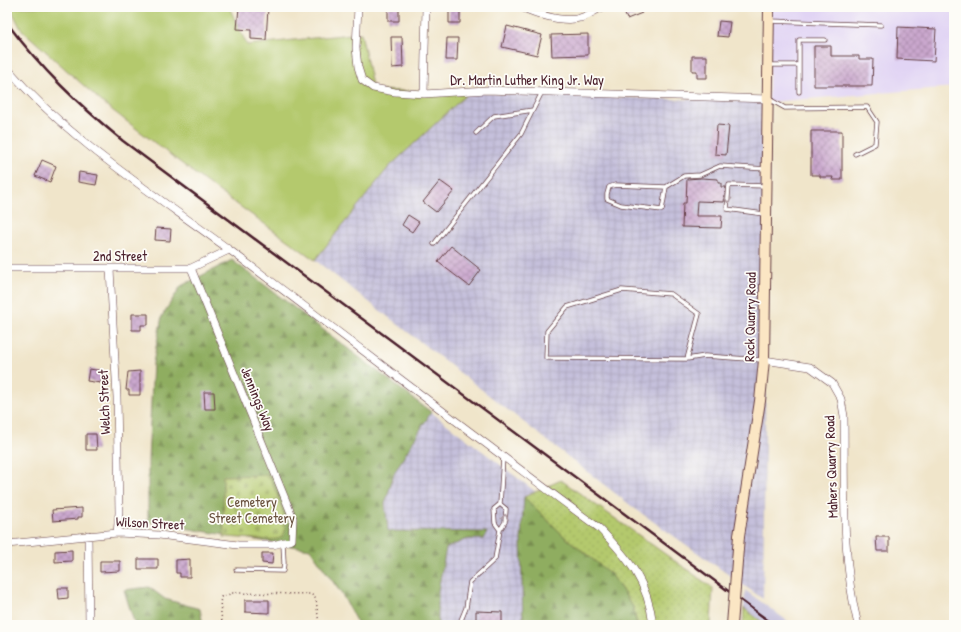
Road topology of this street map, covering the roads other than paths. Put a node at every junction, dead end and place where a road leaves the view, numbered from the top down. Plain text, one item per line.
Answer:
1 (358, 7) edge
2 (426, 7) edge
3 (521, 7) edge
4 (603, 7) edge
5 (769, 7) edge
6 (769, 21) junction
7 (881, 25) dead end
8 (825, 40) dead end
9 (769, 65) junction
10 (799, 65) junction
11 (7, 68) edge
12 (543, 92) junction
13 (799, 92) dead end
14 (424, 94) junction
15 (768, 99) junction
16 (533, 110) junction
17 (476, 133) dead end
18 (855, 154) dead end
19 (767, 169) junction
20 (767, 186) junction
21 (666, 187) junction
22 (766, 214) junction
23 (434, 244) dead end
24 (229, 250) junction
25 (7, 268) edge
26 (191, 268) junction
27 (110, 269) junction
28 (687, 359) junction
29 (764, 360) junction
30 (503, 457) junction
31 (500, 504) junction
32 (500, 530) junction
33 (117, 533) junction
34 (88, 536) junction
35 (292, 540) joint
36 (283, 543) junction
37 (7, 544) edge
38 (236, 570) dead end
39 (89, 625) edge
40 (459, 625) edge
41 (654, 625) edge
42 (732, 625) edge
43 (858, 625) edge

1 - 14 street, Dr. Martin Luther King Jr. Way
2 - 14 street
3 - 4 street
5 - 6 street, Rock Quarry Road
6 - 7 lane
6 - 9 street, Rock Quarry Road
8 - 10 lane
9 - 10 lane
9 - 15 street, Rock Quarry Road
10 - 13 lane
11 - 24 street
12 - 14 street, Dr. Martin Luther King Jr. Way
12 - 15 street, Dr. Martin Luther King Jr. Way
12 - 16 lane
15 - 18 lane
15 - 19 street, Rock Quarry Road
16 - 17 lane
16 - 23 lane
19 - 20 street, Rock Quarry Road
19 - 21 lane
20 - 22 street, Rock Quarry Road
20 -> 22 lane
21 - 21 lane
22 - 29 street, Rock Quarry Road
24 - 26 street, 2nd Street
24 - 30 street
25 - 27 street, 2nd Street
26 - 27 street, 2nd Street
26 - 35 street, Jennings Way
27 - 33 street, Welch Street
28 - 28 lane
28 - 29 lane
29 - 42 street, Rock Quarry Road, bridge
29 - 43 street, Mahers Quarry Road
30 - 31 lane
30 - 41 street
32 -> 31 lane
31 - 32 lane
32 - 40 lane
33 - 34 street, Wilson Street
33 - 36 street, Wilson Street
34 - 37 street, Wilson Street
34 - 39 street
35 - 36 street, Wilson Street
36 - 38 lane

